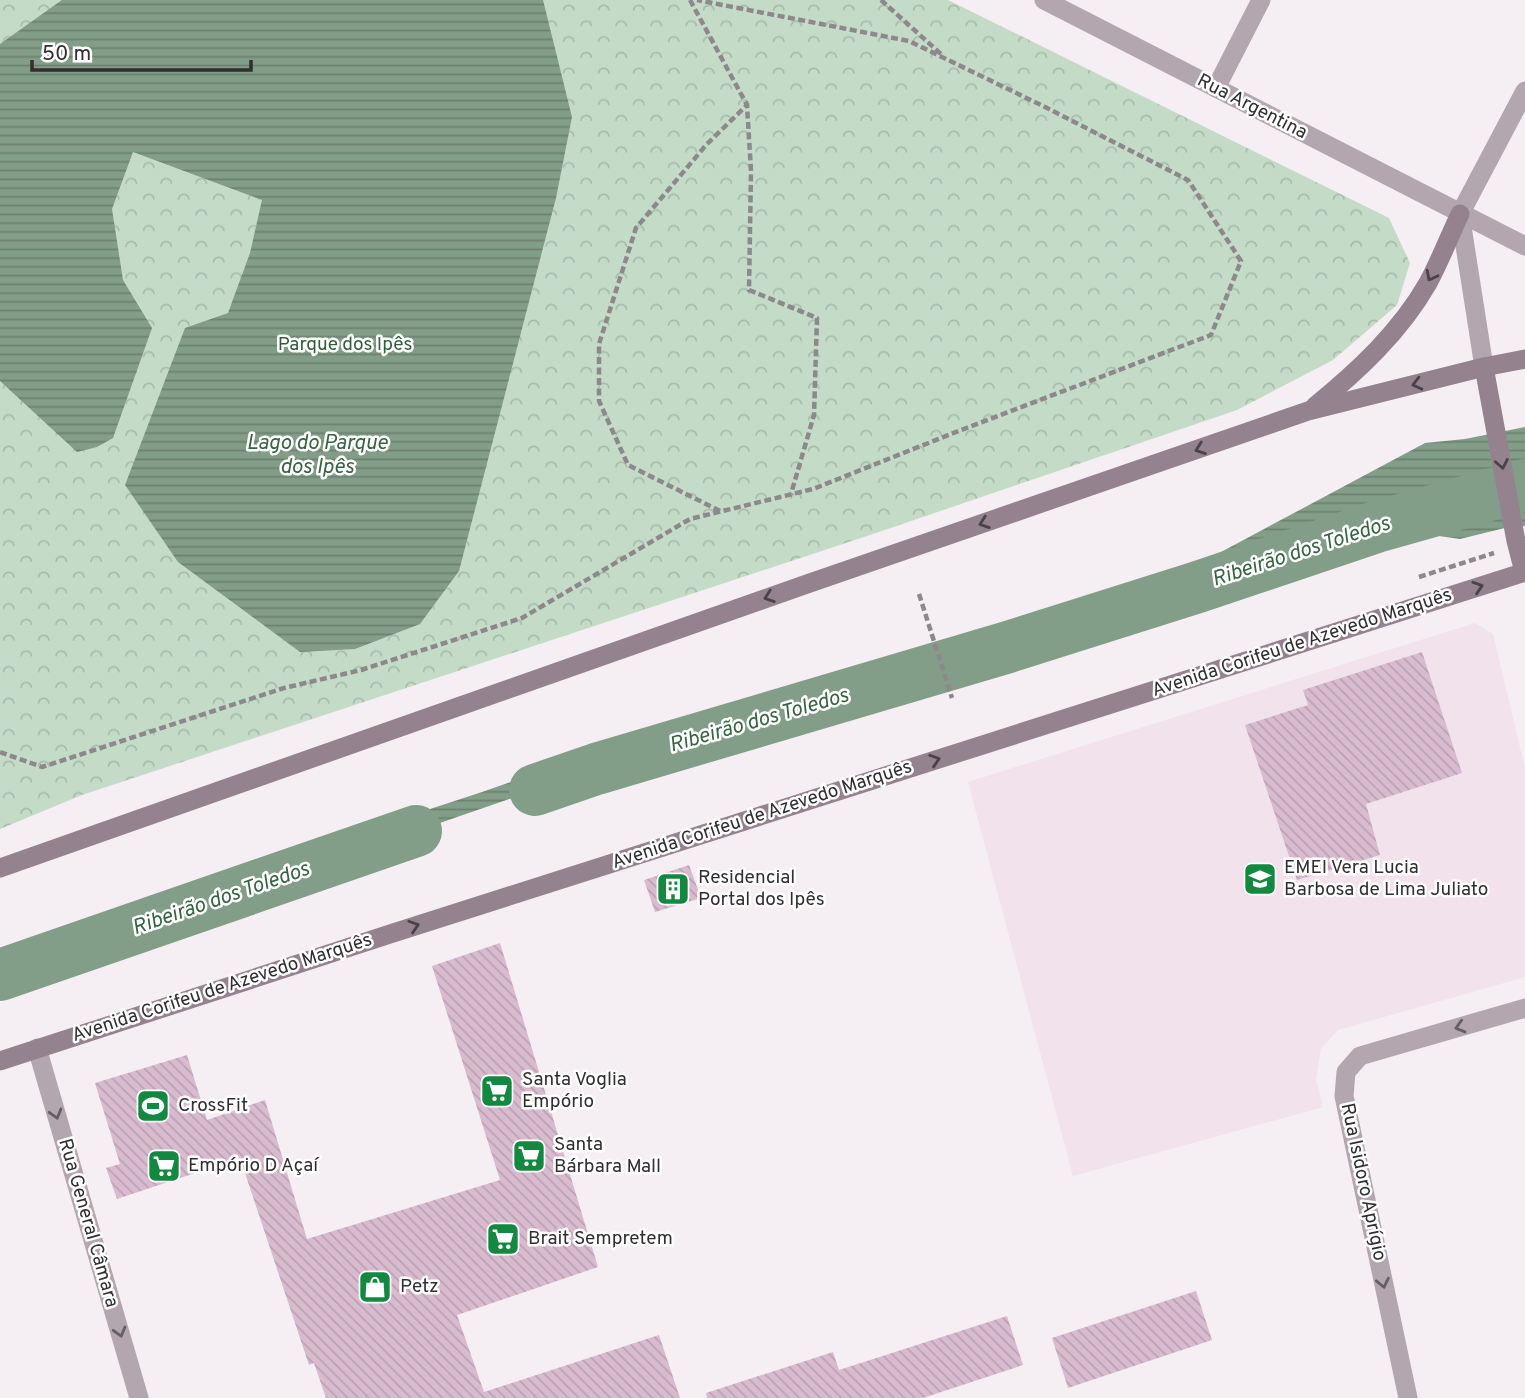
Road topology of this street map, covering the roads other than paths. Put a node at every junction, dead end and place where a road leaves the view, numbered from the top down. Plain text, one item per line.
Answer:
1 (1044, 0) edge
2 (1261, 0) edge
3 (1216, 88) junction
4 (1525, 91) edge
5 (1460, 214) junction
6 (1525, 246) edge
7 (1525, 359) edge
8 (1483, 367) junction
9 (1308, 411) junction
10 (1525, 572) edge
11 (0, 868) edge
12 (1525, 1008) edge
13 (37, 1048) junction
14 (0, 1061) edge
15 (139, 1398) edge
16 (1408, 1398) edge

1 - 3 street, Rua Argentina
2 - 3 street
3 - 5 street, Rua Argentina
4 - 5 street
5 - 6 street, Rua Argentina
5 - 8 street
5 -> 9 main road
7 - 8 main road
8 -> 9 main road
8 -> 10 main road, Avenida Corifeu de Azevedo Marquês
9 -> 11 main road
13 -> 10 main road, Avenida Corifeu de Azevedo Marquês
12 -> 16 street, Rua Isidoro Aprígio
13 - 14 main road, Avenida Corifeu de Azevedo Marquês
13 -> 15 street, Rua General Câmara

